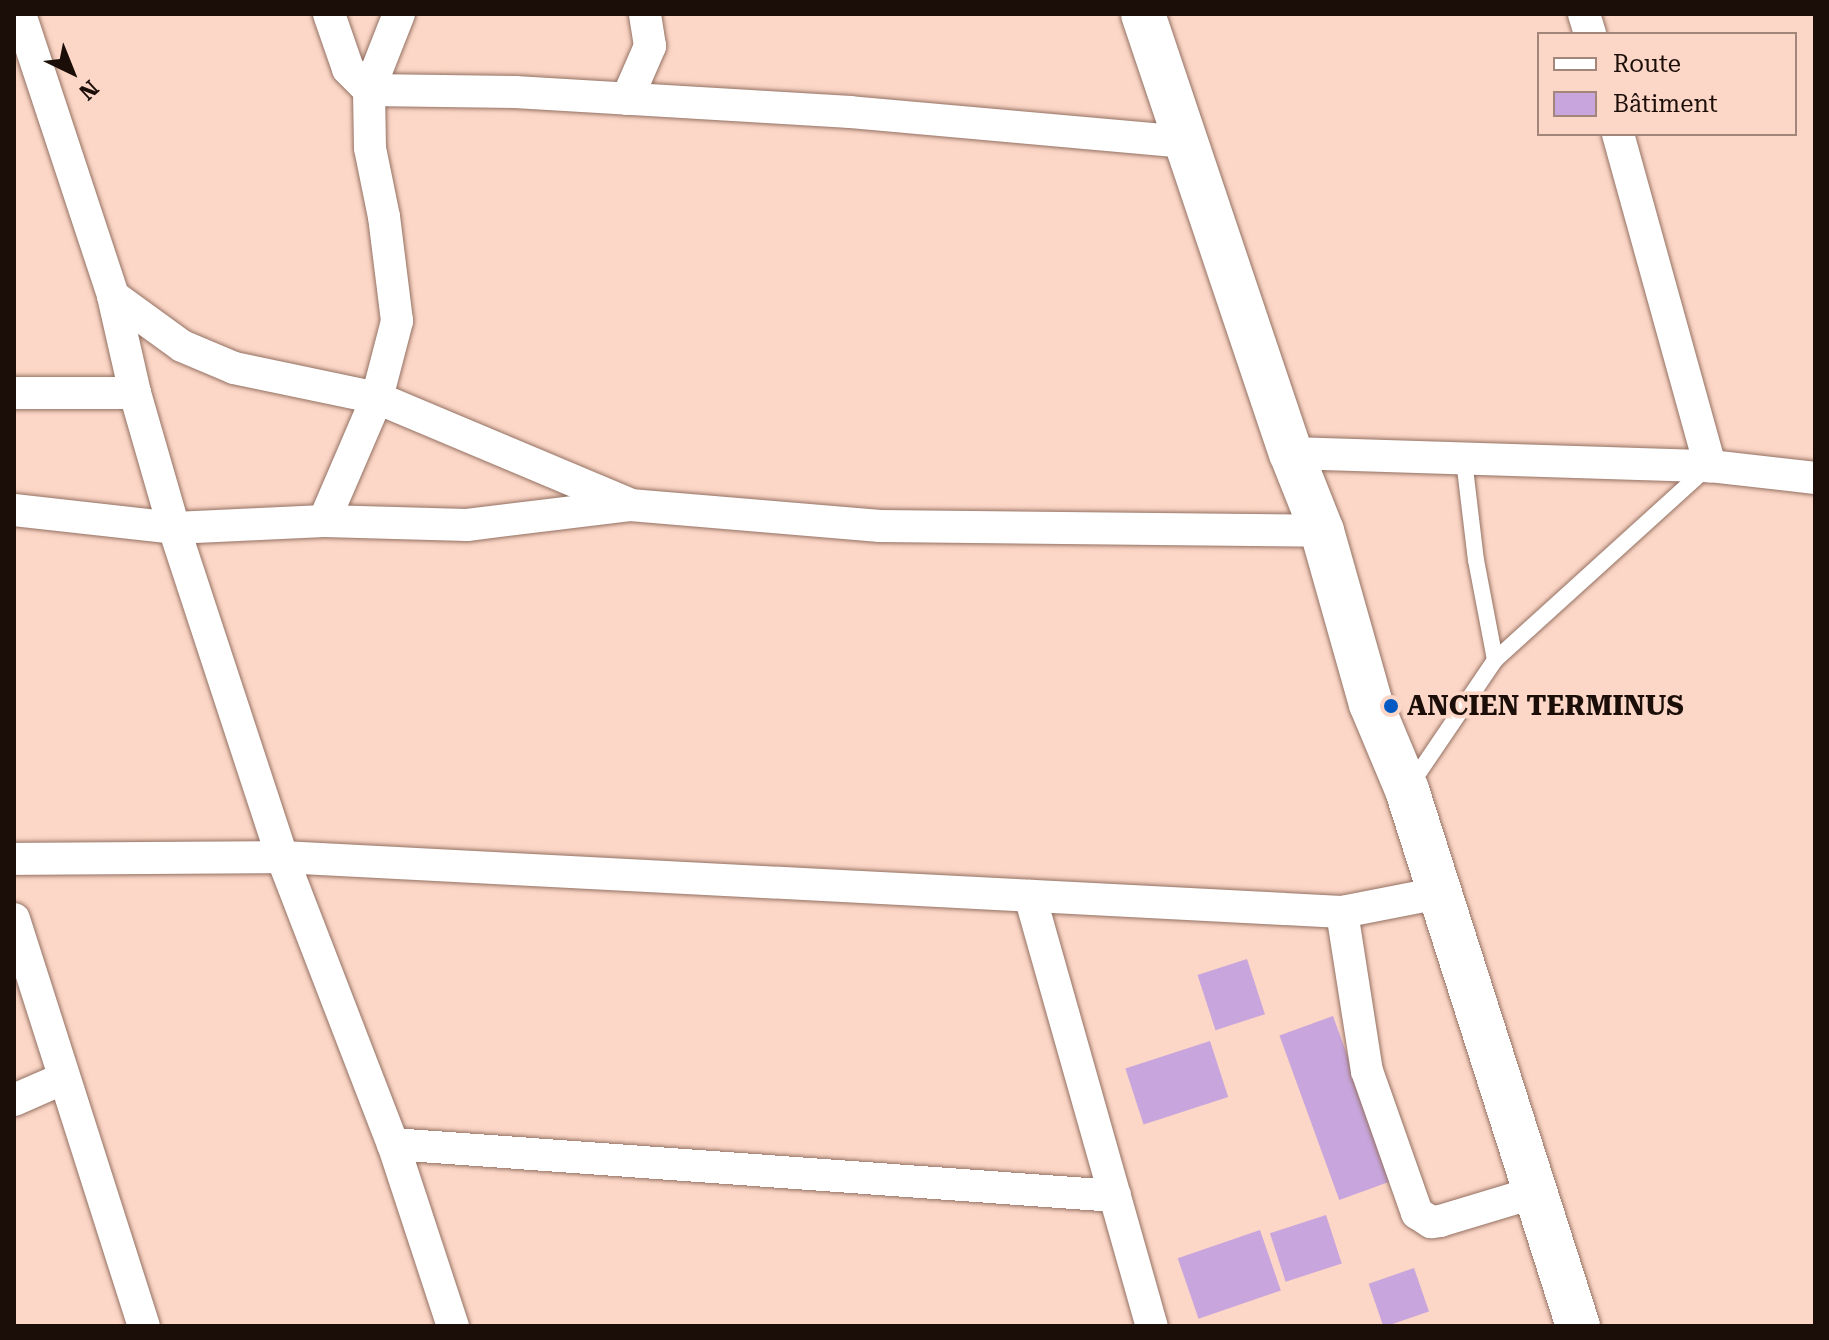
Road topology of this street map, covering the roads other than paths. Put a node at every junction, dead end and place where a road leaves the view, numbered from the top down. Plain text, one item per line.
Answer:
1 (20, 14) edge
2 (329, 14) edge
3 (399, 14) edge
4 (645, 14) edge
5 (1143, 14) edge
6 (369, 90) junction
7 (627, 99) junction
8 (1619, 136) edge
9 (1187, 142) junction
10 (113, 296) junction
11 (14, 393) edge
12 (135, 393) junction
13 (377, 398) junction
14 (1291, 453) junction
15 (1464, 460) junction
16 (1710, 466) junction
17 (1815, 478) edge
18 (630, 505) junction
19 (14, 510) edge
20 (324, 521) junction
21 (174, 528) junction
22 (1322, 531) junction
23 (1495, 660) junction
24 (1407, 790) junction
25 (282, 857) junction
26 (14, 859) edge
27 (1439, 893) junction
28 (1030, 896) junction
29 (1342, 912) junction
30 (14, 919) edge
31 (62, 1079) junction
32 (14, 1100) edge
33 (393, 1144) junction
34 (1533, 1193) junction
35 (1115, 1196) junction
36 (144, 1326) edge
37 (453, 1326) edge
38 (1152, 1326) edge
39 (1578, 1326) edge

1 - 10 street
2 - 6 street
3 - 6 street
4 - 7 street
5 - 9 street
6 - 7 street
6 - 13 street
7 - 9 street
8 - 16 street
9 - 14 street
10 - 12 street
10 - 13 street
11 - 12 street
12 - 21 street
13 - 18 street
13 - 20 street
14 - 15 street
14 - 22 street
15 - 16 street
15 - 23 lane
16 - 17 street
16 - 23 lane
18 - 20 street
18 - 22 street
19 - 21 street
20 - 21 street
21 - 25 street
22 - 24 street
23 - 24 lane
24 - 27 street
25 - 26 street
25 - 28 street
25 - 33 street
27 - 29 street
27 - 34 street
28 - 29 street
28 - 35 street
29 - 34 street
30 - 31 street
31 - 32 street
31 - 36 street
33 - 35 street
33 - 37 street
34 - 39 street
35 - 38 street

